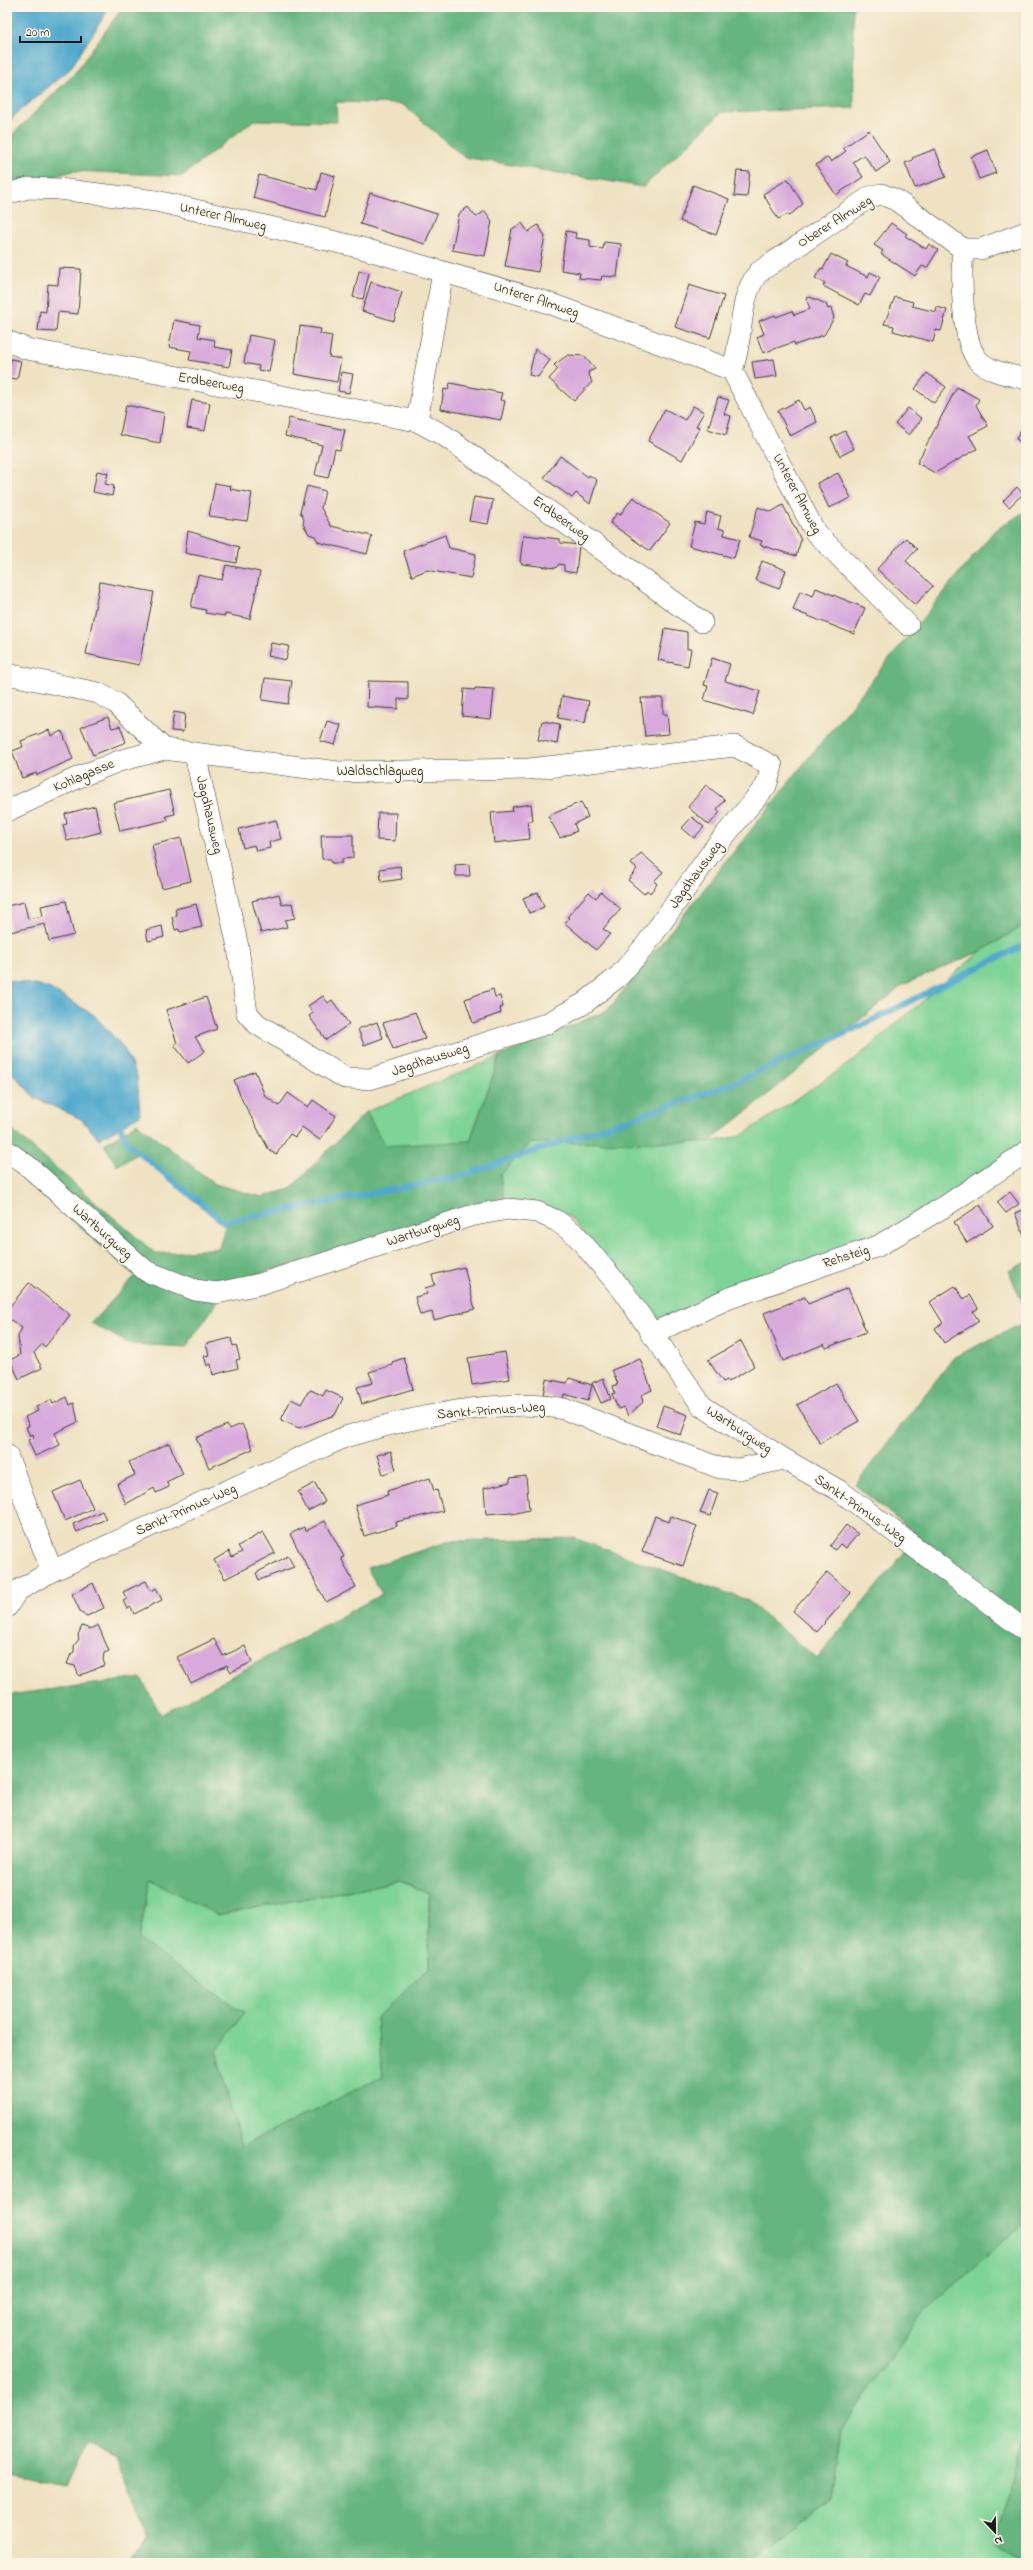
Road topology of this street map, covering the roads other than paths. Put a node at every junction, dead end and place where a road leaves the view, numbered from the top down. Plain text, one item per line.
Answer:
1 (7, 194) edge
2 (1026, 232) edge
3 (963, 249) junction
4 (443, 272) junction
5 (7, 341) edge
6 (732, 370) junction
7 (1026, 379) edge
8 (417, 420) junction
9 (702, 622) dead end
10 (908, 625) dead end
11 (7, 674) edge
12 (164, 750) junction
13 (195, 754) junction
14 (772, 766) joint
15 (7, 811) edge
16 (7, 1151) edge
17 (1026, 1152) edge
18 (651, 1334) junction
19 (7, 1455) edge
20 (784, 1459) junction
21 (52, 1571) junction
22 (7, 1607) edge
23 (1026, 1631) edge

1 - 4 street, Unterer Almweg
2 - 3 street
3 - 6 street, Oberer Almweg
3 - 7 street
4 - 6 street, Unterer Almweg
4 - 8 street
5 - 8 street, Erdbeerweg
6 - 10 street, Unterer Almweg
8 - 9 street, Erdbeerweg
11 - 12 street
12 - 13 street, Waldschlagweg
12 - 15 street, Kohlagasse
13 - 14 street, Waldschlagweg
13 - 14 street, Jagdhausweg
16 - 18 street, Wartburgweg
17 - 18 street, Rehsteig
18 - 20 street, Wartburgweg
19 - 21 street
20 - 21 street, Sankt-Primus-Weg
20 - 23 street, Sankt-Primus-Weg
21 - 22 street, Sankt-Primus-Weg

